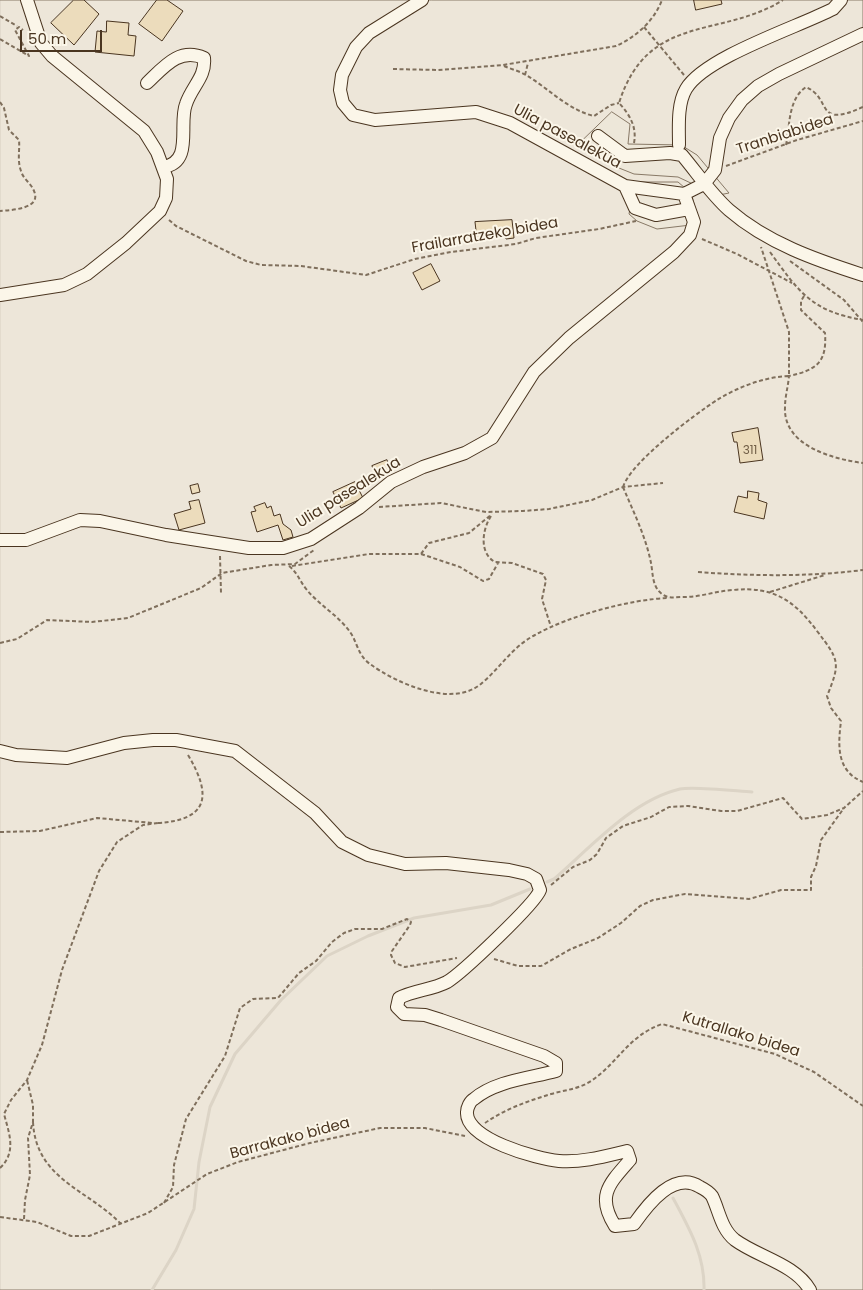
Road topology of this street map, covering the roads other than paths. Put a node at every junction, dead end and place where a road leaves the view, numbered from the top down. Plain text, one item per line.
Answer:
1 (27, 0) edge
2 (422, 0) edge
3 (841, 0) edge
4 (863, 34) edge
5 (147, 83) dead end
6 (598, 136) dead end
7 (679, 145) dead end
8 (163, 167) junction
9 (704, 184) junction
10 (625, 186) junction
11 (684, 194) junction
12 (690, 209) junction
13 (863, 275) edge
14 (0, 295) edge
15 (0, 540) edge
16 (0, 751) edge
17 (810, 1290) edge

1 - 8 street
2 - 10 street, Ulia pasealekua
3 - 7 street
4 - 9 street
5 - 8 street
6 - 9 street
8 - 14 street
9 - 11 street
9 - 13 street
10 - 11 street, Ulia pasealekua
10 - 12 street, Ulia pasealekua
11 - 12 street
12 - 15 street, Ulia pasealekua
16 - 17 street

